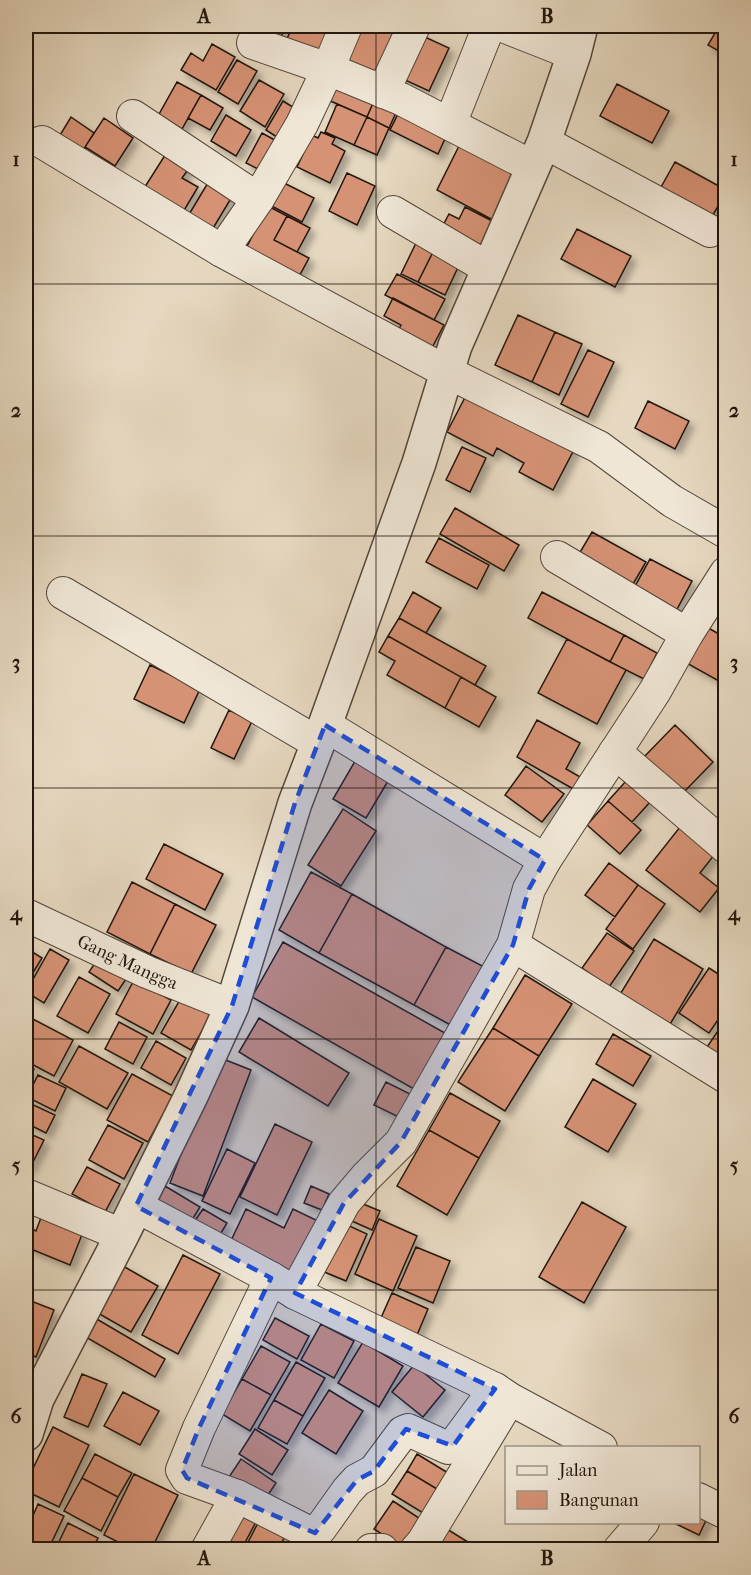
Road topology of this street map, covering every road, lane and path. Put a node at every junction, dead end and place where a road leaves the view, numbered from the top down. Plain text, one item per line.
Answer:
1 (346, 26) edge
2 (414, 26) edge
3 (489, 26) edge
4 (503, 26) edge
5 (578, 40) edge
6 (252, 43) dead end
7 (328, 69) junction
8 (383, 92) junction
9 (133, 116) dead end
10 (450, 124) junction
11 (42, 142) dead end
12 (538, 154) junction
13 (258, 199) junction
14 (393, 212) dead end
15 (710, 231) dead end
16 (222, 251) junction
17 (488, 268) junction
18 (447, 372) junction
19 (726, 532) edge
20 (557, 557) dead end
21 (726, 573) edge
22 (63, 593) dead end
23 (687, 634) junction
24 (322, 734) junction
25 (615, 752) junction
26 (726, 847) edge
27 (545, 860) junction
28 (26, 915) edge
29 (513, 945) junction
30 (232, 1006) junction
31 (726, 1077) edge
32 (26, 1195) edge
33 (136, 1206) junction
34 (122, 1235) junction
35 (283, 1285) junction
36 (502, 1394) junction
37 (31, 1396) edge
38 (26, 1434) edge
39 (597, 1446) edge
40 (237, 1496) junction
41 (700, 1500) edge
42 (726, 1514) edge
43 (641, 1524) edge
44 (207, 1550) edge
45 (371, 1550) edge
46 (382, 1550) edge
47 (416, 1550) edge
48 (619, 1550) edge

1 - 7 street
2 - 8 street
3 - 10 street
4 - 5 street
5 - 12 street
6 - 7 street
7 - 8 street
7 - 13 street
8 - 10 street
9 - 13 street
10 - 12 street
11 - 16 street
12 - 15 street
12 - 17 street
13 - 16 street
14 - 17 street
16 - 18 street
17 - 18 street
18 - 19 street
18 - 24 street
20 - 23 street
21 - 23 street
22 - 24 street
23 - 25 street
24 - 27 street
24 - 30 street
25 - 26 street
25 - 27 street
27 - 29 street
28 - 30 street, Gang Mangga
29 - 31 street
29 - 35 street
30 - 33 street
32 - 34 street
33 - 34 street
33 - 35 street
34 - 37 street
35 - 36 street
35 - 40 street
36 - 39 street
36 - 40 street
36 - 47 street
37 - 38 street
40 - 44 street
41 - 42 street
43 - 48 street
45 - 46 street

